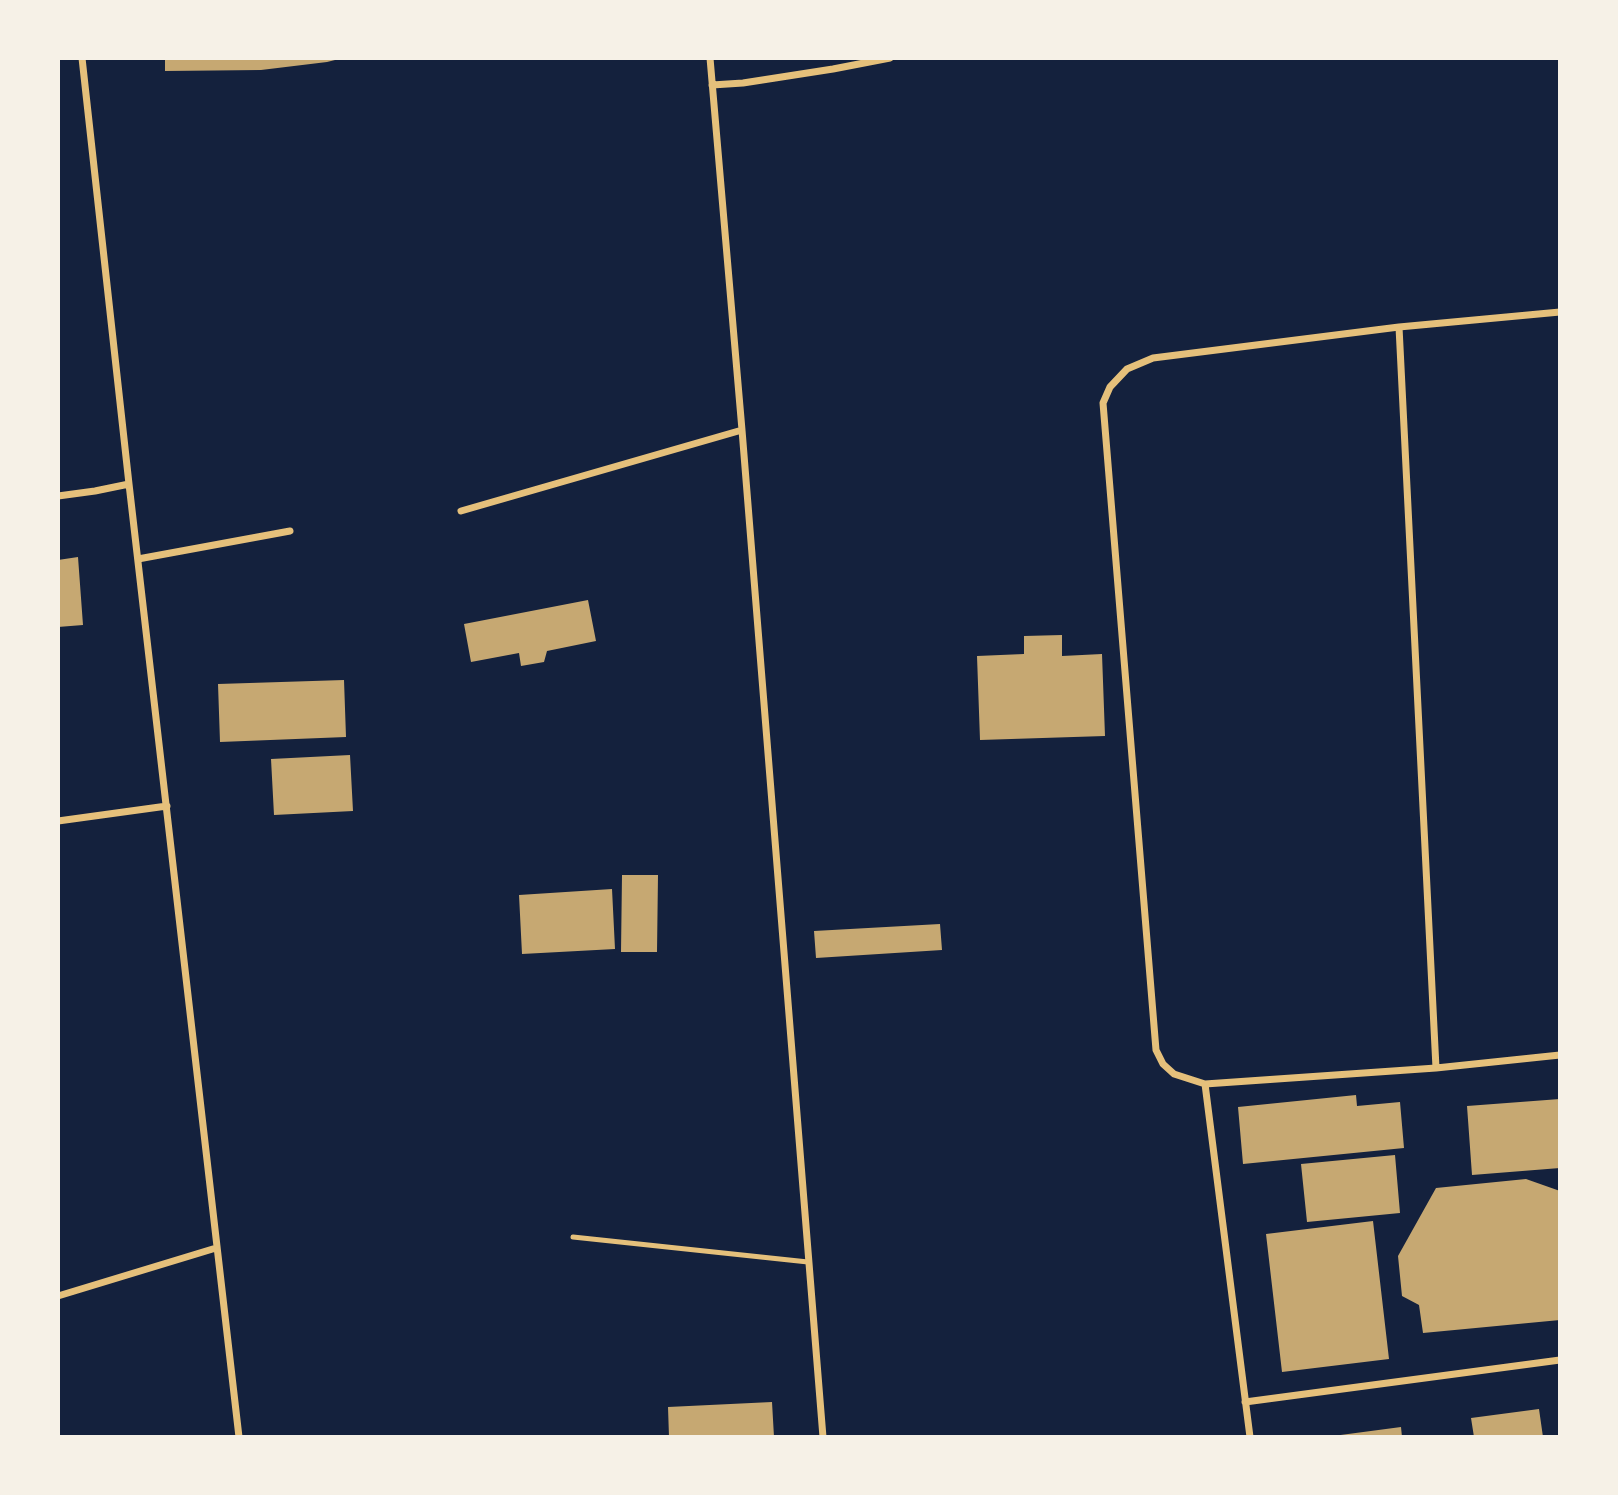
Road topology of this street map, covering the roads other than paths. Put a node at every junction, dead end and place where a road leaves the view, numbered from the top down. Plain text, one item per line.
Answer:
1 (82, 58) edge
2 (709, 58) edge
3 (890, 58) edge
4 (712, 85) junction
5 (1560, 312) edge
6 (1399, 327) junction
7 (742, 430) junction
8 (129, 484) junction
9 (58, 496) edge
10 (461, 511) dead end
11 (290, 531) dead end
12 (138, 559) junction
13 (167, 806) junction
14 (58, 821) edge
15 (1560, 1055) edge
16 (1436, 1068) junction
17 (1205, 1084) junction
18 (573, 1237) dead end
19 (216, 1248) junction
20 (808, 1262) junction
21 (58, 1296) edge
22 (1560, 1360) edge
23 (1245, 1402) junction
24 (239, 1437) edge
25 (822, 1437) edge
26 (1250, 1437) edge

1 - 8 street
2 - 4 street
3 - 4 street
4 - 7 street
5 - 6 street
6 - 16 street
6 - 17 street
7 - 10 street
7 - 20 street
8 - 9 street
8 - 12 street
11 - 12 street
12 - 13 street
13 - 14 street
13 - 19 street
15 - 16 street
16 - 17 street
17 - 23 street
18 - 20 lane
19 - 21 street
19 - 24 street
20 - 25 street
22 - 23 street
23 - 26 street

